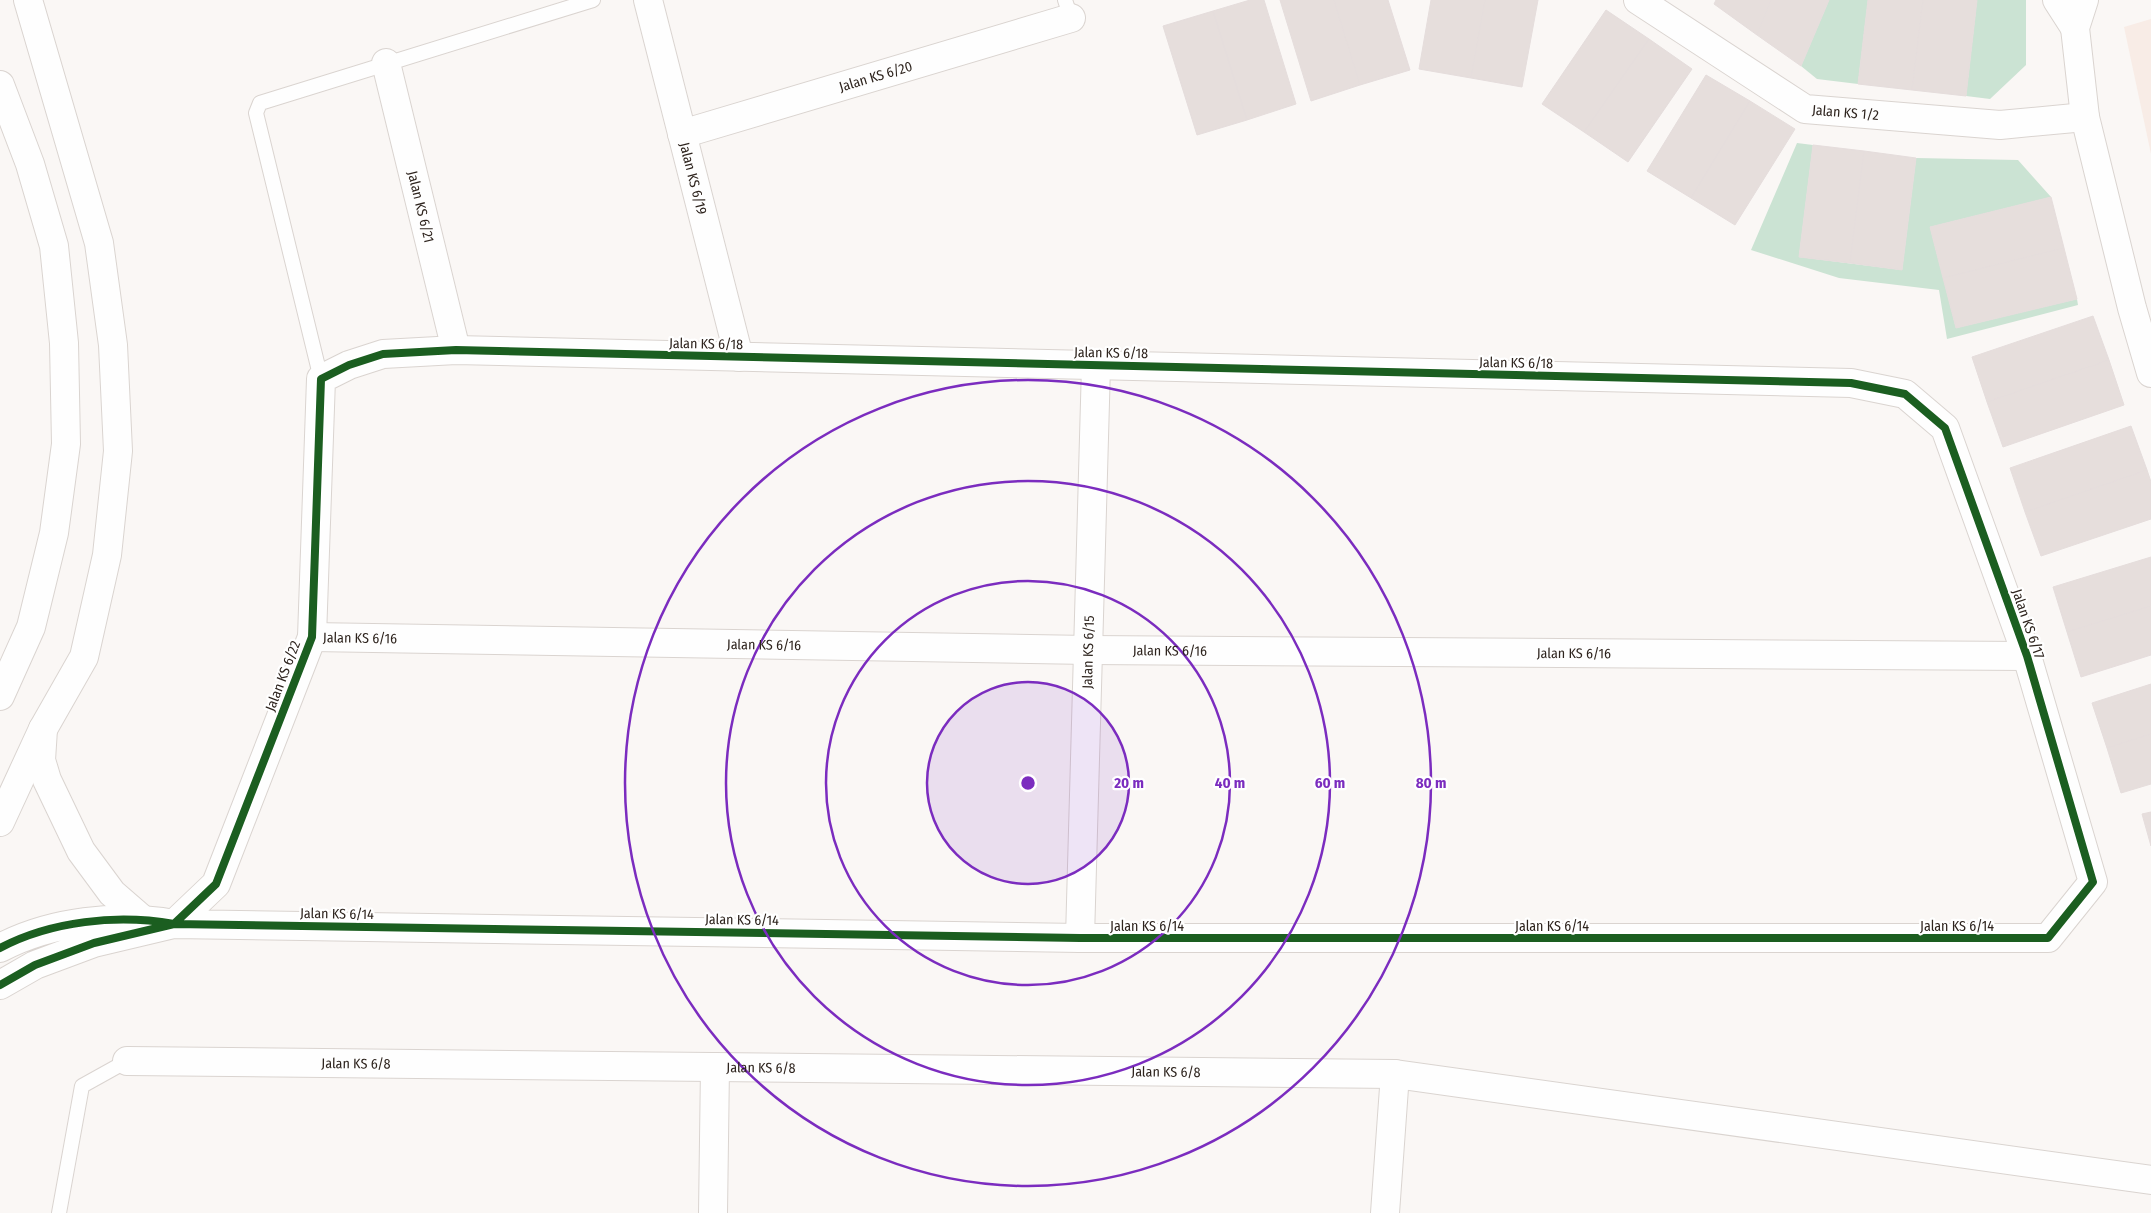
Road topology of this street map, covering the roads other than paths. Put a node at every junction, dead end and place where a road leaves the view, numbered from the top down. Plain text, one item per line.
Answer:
1 (28, 0) edge
2 (594, 0) edge
3 (648, 0) edge
4 (1638, 0) edge
5 (2057, 0) edge
6 (2084, 0) edge
7 (1068, 9) edge
8 (2075, 28) junction
9 (386, 63) junction
10 (0, 85) edge
11 (2085, 117) junction
12 (682, 134) junction
13 (2141, 305) edge
14 (456, 350) junction
15 (739, 357) junction
16 (1096, 366) junction
17 (2151, 374) edge
18 (321, 379) junction
19 (1905, 394) joint
20 (312, 637) junction
21 (1088, 650) junction
22 (2027, 656) junction
23 (0, 696) edge
24 (43, 729) junction
25 (0, 822) edge
26 (2093, 882) joint
27 (142, 919) junction
28 (174, 924) junction
29 (1080, 938) junction
30 (0, 948) edge
31 (0, 985) edge
32 (127, 1061) joint
33 (716, 1067) junction
34 (1395, 1074) junction
35 (2151, 1180) edge
36 (59, 1213) edge
37 (713, 1213) edge
38 (1385, 1213) edge

1 - 24 street
2 - 9 lane
3 - 12 street, Jalan KS 6/19
4 - 11 street, Jalan KS 1/2
5 - 8 street
6 - 8 street
7 - 12 street, Jalan KS 6/20
8 - 11 street
9 - 14 street, Jalan KS 6/21
9 - 18 lane
10 - 23 street
11 - 13 street
12 - 15 street, Jalan KS 6/19
13 - 17 street
14 - 15 street, Jalan KS 6/18
14 - 18 street, Jalan KS 6/18
15 - 16 street, Jalan KS 6/18
16 - 19 street, Jalan KS 6/18
16 - 21 street, Jalan KS 6/15
18 - 20 street, Jalan KS 6/22
19 - 22 street, Jalan KS 6/17
20 - 21 street, Jalan KS 6/16
20 - 28 street, Jalan KS 6/22
21 - 22 street, Jalan KS 6/16
21 - 29 street, Jalan KS 6/15
22 - 26 street, Jalan KS 6/17
24 - 25 street
24 - 27 street
26 - 29 street, Jalan KS 6/14
27 - 28 street
27 - 30 street
28 - 29 street, Jalan KS 6/14
28 - 31 street
32 - 33 street, Jalan KS 6/8
32 - 36 lane
33 - 34 street, Jalan KS 6/8
33 - 37 street
34 - 35 street, Jalan KS 6/8
34 - 38 street

